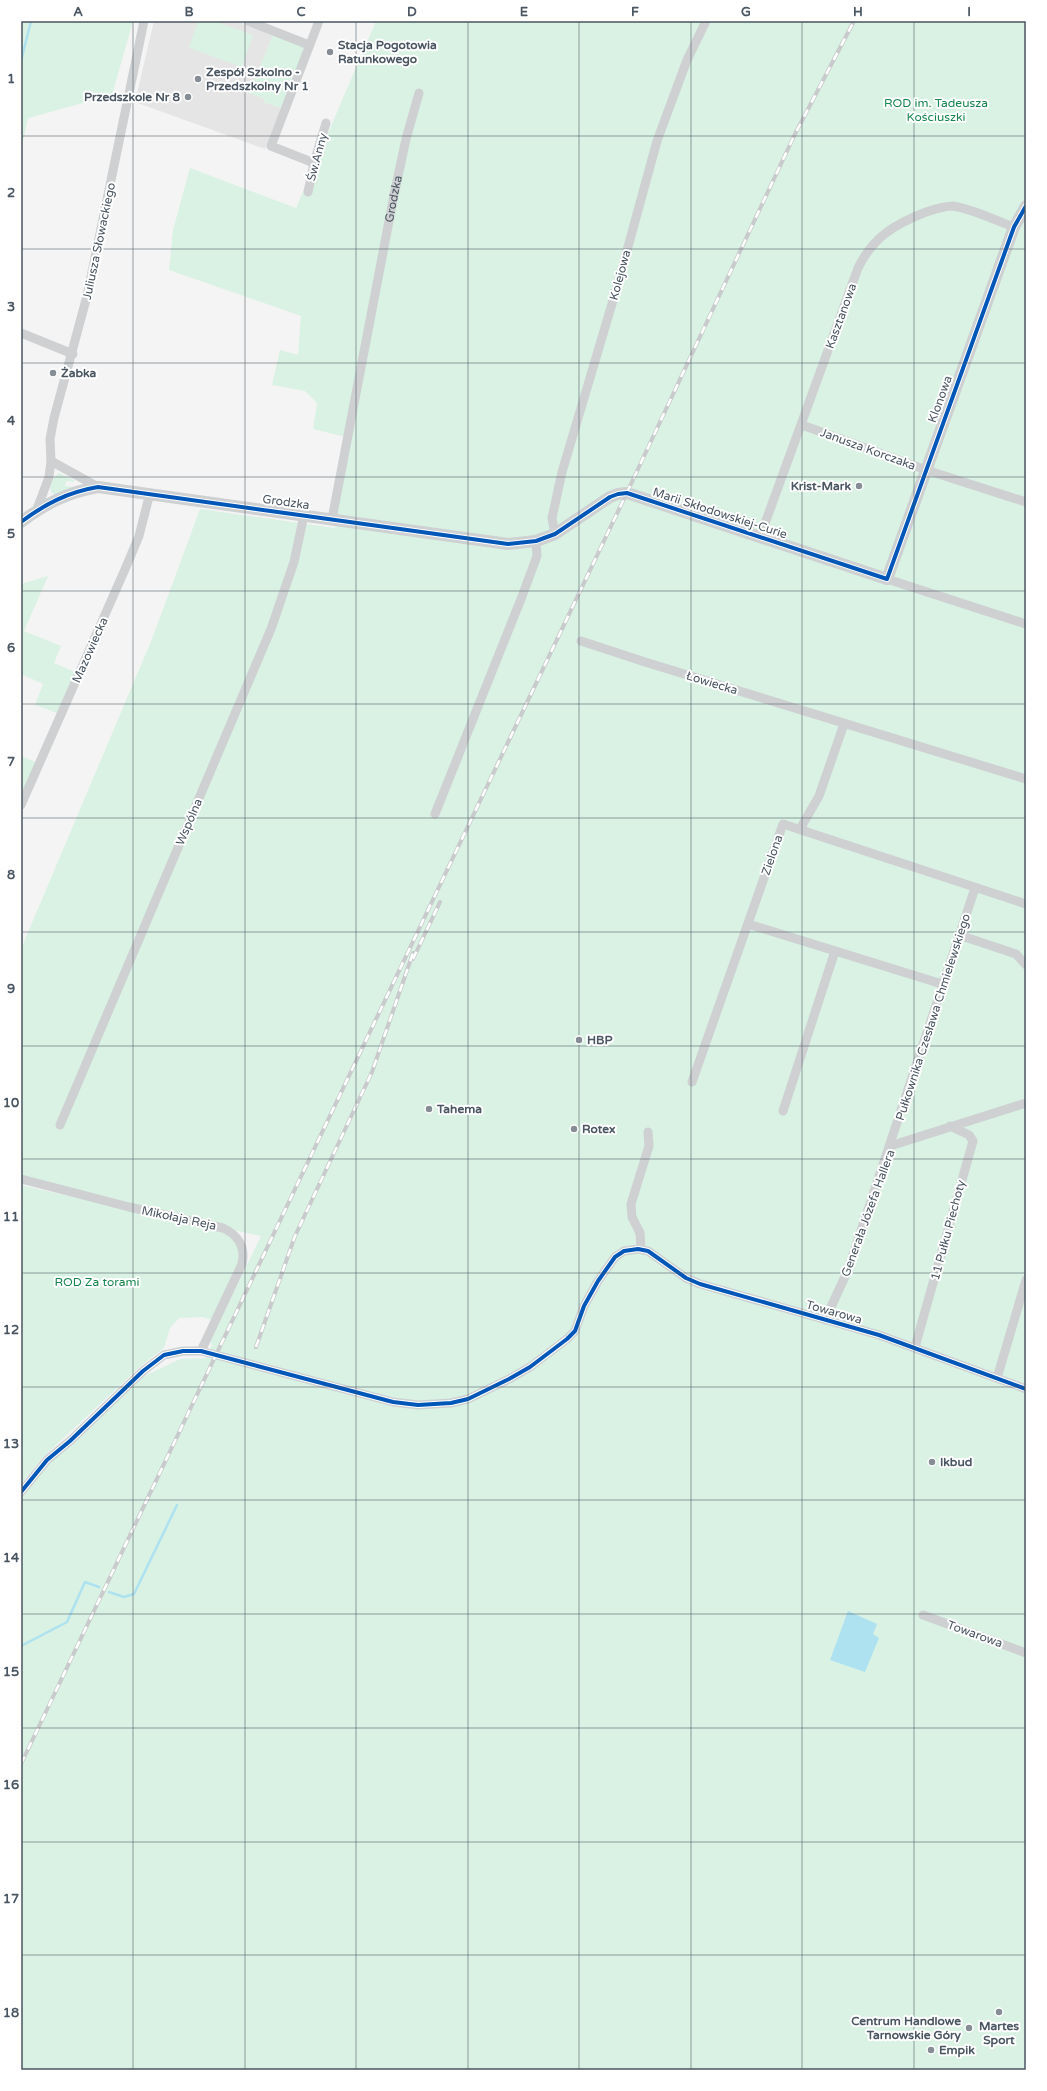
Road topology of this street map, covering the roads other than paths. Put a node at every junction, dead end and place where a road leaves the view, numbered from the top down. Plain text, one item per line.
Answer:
1 (144, 21) edge
2 (248, 21) edge
3 (319, 21) edge
4 (706, 21) edge
5 (309, 45) junction
6 (419, 93) dead end
7 (326, 122) dead end
8 (314, 163) junction
9 (308, 192) dead end
10 (1026, 206) edge
11 (1014, 227) junction
12 (21, 333) edge
13 (73, 354) junction
14 (802, 425) junction
15 (52, 461) junction
16 (926, 470) junction
17 (98, 487) junction
18 (150, 493) junction
19 (1026, 502) edge
20 (38, 509) junction
21 (304, 515) junction
22 (332, 519) junction
23 (21, 522) edge
24 (555, 534) junction
25 (760, 537) junction
26 (536, 542) junction
27 (887, 579) junction
28 (1026, 624) edge
29 (581, 641) dead end
30 (844, 724) junction
31 (1026, 779) edge
32 (21, 805) edge
33 (435, 814) dead end
34 (800, 829) junction
35 (975, 888) junction
36 (1026, 904) edge
37 (748, 924) junction
38 (959, 935) junction
39 (835, 951) junction
40 (1026, 965) edge
41 (942, 984) junction
42 (692, 1082) dead end
43 (1026, 1103) edge
44 (784, 1111) dead end
45 (60, 1125) dead end
46 (950, 1126) junction
47 (648, 1132) dead end
48 (894, 1144) junction
49 (21, 1179) edge
50 (641, 1249) junction
51 (1026, 1280) edge
52 (825, 1320) junction
53 (915, 1347) junction
54 (201, 1351) junction
55 (997, 1378) junction
56 (1026, 1389) edge
57 (21, 1492) edge
58 (923, 1615) dead end
59 (1026, 1653) edge

1 - 13 street, Juliusza Słowackiego
2 - 5 street
3 - 5 street
4 - 24 street, Kolejowa
5 - 8 street
6 - 22 street, Grodzka
7 - 8 street, Św.Anny
8 - 9 street, Św.Anny
10 - 11 street, Klonowa
11 - 14 street, Kasztanowa
11 - 16 street, Klonowa
12 - 13 street
13 - 15 street, Juliusza Słowackiego
14 - 16 street, Janusza Korczaka
14 - 25 street, Kasztanowa
15 - 17 street
15 - 20 street, Juliusza Słowackiego
16 - 19 street, Janusza Korczaka
16 - 27 street, Klonowa
17 - 18 street, Grodzka
17 - 20 street, Grodzka
18 - 21 street, Grodzka
18 - 32 street, Mazowiecka
20 - 23 street, Grodzka
21 - 22 street, Grodzka
21 - 45 street, Wspólna
22 - 26 street, Grodzka
24 - 25 street, Marii Skłodowskiej-Curie
24 - 26 street, Grodzka
25 - 27 street, Marii Skłodowskiej-Curie
26 - 33 street
27 - 28 street, Marii Skłodowskiej-Curie
29 - 30 street, Łowiecka
30 - 31 street, Łowiecka
30 - 34 street
34 - 35 street, Zielona
34 - 37 street, Zielona
35 - 36 street, Zielona
35 - 38 street, Pułkownika Czesława Chmielewskiego
37 - 39 street
37 - 42 street, Zielona
38 - 40 street
38 - 41 street, Pułkownika Czesława Chmielewskiego
39 - 41 street
39 - 44 street
41 - 48 street, Pułkownika Czesława Chmielewskiego
43 - 46 street, Generała Józefa Hallera
46 - 48 street, Generała Józefa Hallera
46 - 53 street, 11 Pułku Piechoty
47 - 50 street
48 - 52 street, Generała Józefa Hallera
49 - 54 street, Mikołaja Reja
50 - 52 street, Towarowa
50 - 54 street
51 - 55 street
52 - 53 street, Towarowa
53 - 55 street, Towarowa
54 - 57 street
55 - 56 street, Towarowa
58 - 59 street, Towarowa

